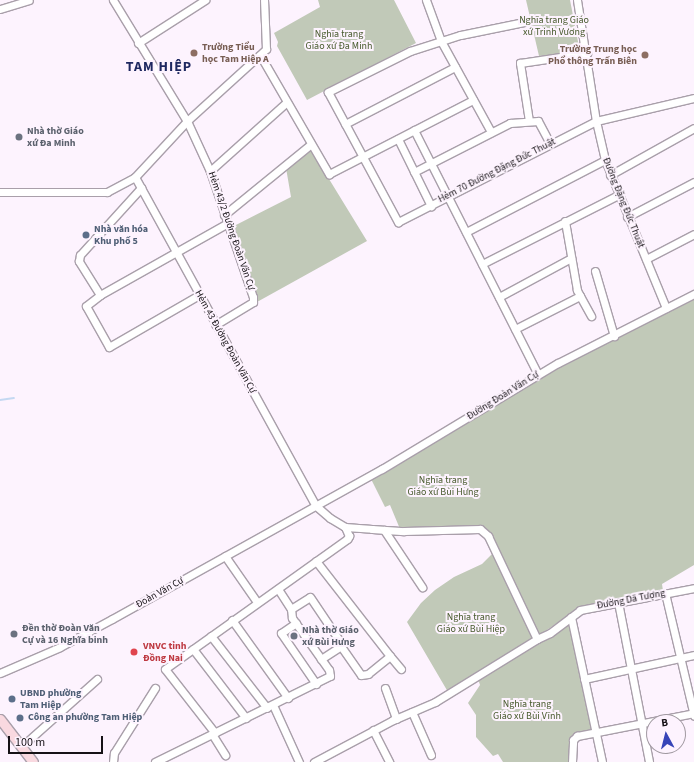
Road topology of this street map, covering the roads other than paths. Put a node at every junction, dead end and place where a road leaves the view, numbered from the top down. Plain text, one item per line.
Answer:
1 (29, 0) edge
2 (113, 0) edge
3 (205, 0) edge
4 (264, 0) edge
5 (426, 0) edge
6 (577, 0) edge
7 (0, 9) edge
8 (529, 21) dead end
9 (441, 41) junction
10 (138, 43) junction
11 (587, 53) junction
12 (260, 55) junction
13 (455, 67) junction
14 (694, 98) edge
15 (473, 100) junction
16 (287, 102) junction
17 (186, 121) junction
18 (529, 121) junction
19 (596, 121) junction
20 (345, 124) junction
21 (694, 128) edge
22 (414, 130) junction
23 (491, 132) junction
24 (398, 139) junction
25 (311, 144) junction
26 (550, 144) junction
27 (363, 156) junction
28 (605, 160) junction
29 (431, 164) junction
30 (210, 171) junction
31 (414, 172) junction
32 (610, 175) junction
33 (135, 177) junction
34 (694, 182) edge
35 (141, 188) junction
36 (0, 192) edge
37 (618, 195) junction
38 (448, 197) junction
39 (430, 206) junction
40 (224, 215) junction
41 (627, 217) junction
42 (565, 221) junction
43 (228, 223) junction
44 (466, 232) junction
45 (694, 234) edge
46 (177, 252) junction
47 (570, 258) junction
48 (646, 259) junction
49 (482, 264) junction
50 (595, 271) dead end
51 (694, 294) edge
52 (100, 295) junction
53 (199, 295) junction
54 (580, 296) junction
55 (499, 298) junction
56 (666, 308) junction
57 (591, 316) dead end
58 (215, 326) junction
59 (515, 329) junction
60 (614, 336) junction
61 (538, 374) junction
62 (315, 505) junction
63 (345, 527) junction
64 (384, 530) junction
65 (225, 556) junction
66 (316, 561) junction
67 (422, 587) dead end
68 (694, 588) edge
69 (278, 589) junction
70 (665, 593) junction
71 (257, 602) junction
72 (618, 602) junction
73 (292, 609) junction
74 (572, 617) junction
75 (232, 620) junction
76 (296, 623) junction
77 (211, 636) junction
78 (537, 639) junction
79 (341, 646) junction
80 (193, 649) junction
81 (694, 655) edge
82 (390, 656) junction
83 (682, 657) junction
84 (322, 660) junction
85 (632, 668) junction
86 (401, 669) dead end
87 (0, 673) edge
88 (97, 679) dead end
89 (584, 679) junction
90 (316, 684) junction
91 (155, 688) dead end
92 (386, 688) dead end
93 (288, 698) junction
94 (270, 706) junction
95 (412, 712) junction
96 (694, 714) edge
97 (246, 718) junction
98 (0, 719) edge
99 (396, 719) junction
100 (642, 723) junction
101 (373, 730) junction
102 (214, 733) junction
103 (595, 733) junction
104 (21, 747) junction
105 (225, 755) dead end
106 (432, 755) dead end
107 (157, 761) edge
108 (33, 762) edge
109 (113, 762) edge
110 (300, 762) edge
111 (314, 762) edge
112 (389, 762) edge
113 (572, 762) edge
114 (602, 762) edge
115 (649, 762) edge

1 - 7 street
2 - 10 street, Hẻm 43/2 Đường Đoàn Văn Cự
3 - 10 street
4 - 12 street
5 - 9 street
6 - 11 street, Đường Đặng Đức Thuật
8 - 9 street
9 - 13 street
9 - 20 street
10 - 17 street, Hẻm 43/2 Đường Đoàn Văn Cự
11 - 18 street
11 - 19 street, Đường Đặng Đức Thuật
12 - 16 street
12 - 17 street
13 - 15 street
13 - 20 street
14 - 19 street, Hẻm 70 Đường Đặng Đức Thuật
15 - 22 street
15 - 23 street
16 - 25 street
16 - 30 street
17 - 30 street, Hẻm 43/2 Đường Đoàn Văn Cự
17 - 33 street
18 - 23 street
18 - 26 street
19 - 26 street, Hẻm 70 Đường Đặng Đức Thuật
19 - 28 street, Đường Đặng Đức Thuật
20 - 27 street
21 - 32 street
22 - 24 street
22 - 29 street
23 - 29 street
24 - 27 street
24 - 31 street
25 - 27 street
25 - 40 street
26 - 38 street, Hẻm 70 Đường Đặng Đức Thuật
27 - 39 street, Hẻm 70 Đường Đặng Đức Thuật
28 - 32 street, Đường Đặng Đức Thuật
28 - 44 street
29 - 31 street
29 - 38 street
30 - 40 street, Hẻm 43/2 Đường Đoàn Văn Cự
31 - 39 street
32 - 37 street, Đường Đặng Đức Thuật
33 - 35 street, Hẻm 43 Đường Đoàn Văn Cự
33 - 36 street
34 - 41 street
35 - 46 street, Hẻm 43 Đường Đoàn Văn Cự
35 - 52 street
37 - 41 street, Đường Đặng Đức Thuật
37 - 42 street
38 - 39 street, Hẻm 70 Đường Đặng Đức Thuật
38 - 44 street
40 - 43 street, Hẻm 43/2 Đường Đoàn Văn Cự
41 - 48 street, Đường Đặng Đức Thuật
42 - 47 street
42 - 49 street
43 - 46 street
43 - 58 street, Hẻm 43/2 Đường Đoàn Văn Cự
44 - 49 street
45 - 48 street
46 - 52 street
46 - 53 street, Hẻm 43 Đường Đoàn Văn Cự
47 - 54 street
47 - 55 street
48 - 56 street, Đường Đặng Đức Thuật
49 - 55 street
50 - 60 street
51 - 56 street, Đường Đoàn Văn Cự
52 - 53 street
53 - 58 street, Hẻm 43 Đường Đoàn Văn Cự
54 - 57 street
54 - 59 street
55 - 59 street
56 - 60 street, Đường Đoàn Văn Cự
58 - 62 street, Hẻm 43 Đường Đoàn Văn Cự
59 - 61 street
60 - 61 street, Đường Đoàn Văn Cự
61 - 62 street, Đường Đoàn Văn Cự
62 - 63 street
62 - 65 street, Đoàn Văn Cự
63 - 64 street
63 - 66 street
64 - 67 street
64 - 78 street
65 - 71 street
65 - 87 street, Đoàn Văn Cự
66 - 69 street
66 - 82 street
68 - 70 street, Đường Dã Tượng
69 - 71 street
69 - 73 street
70 - 72 street, Đường Dã Tượng
70 - 83 street
71 - 75 street
72 - 74 street, Đường Dã Tượng
72 - 85 street
73 - 76 street
73 - 79 street
74 - 78 street, Đường Dã Tượng
74 - 89 street
75 - 77 street
75 - 93 street
76 - 84 street
76 - 90 street
77 - 80 street
77 - 94 street
78 - 95 street, Đường Dã Tượng
79 - 82 street
79 - 84 street
80 - 97 street
80 - 102 street
81 - 83 street
82 - 86 street
83 - 85 street
83 - 96 street
84 - 90 street
85 - 89 street
85 - 100 street
88 - 104 street
89 - 103 street
90 - 93 street
91 - 109 street
92 - 99 street
93 - 94 street
94 - 97 street
94 - 110 street
95 - 99 street, Đường Dã Tượng
95 - 106 street
96 - 100 street
97 - 102 street
98 - 104 main road
99 - 101 street, Đường Dã Tượng
100 - 103 street
100 - 115 street
101 - 111 street, Đường Dã Tượng
101 - 112 street
102 - 105 street
102 - 107 street
103 - 113 street
103 - 114 street
104 - 108 main road

